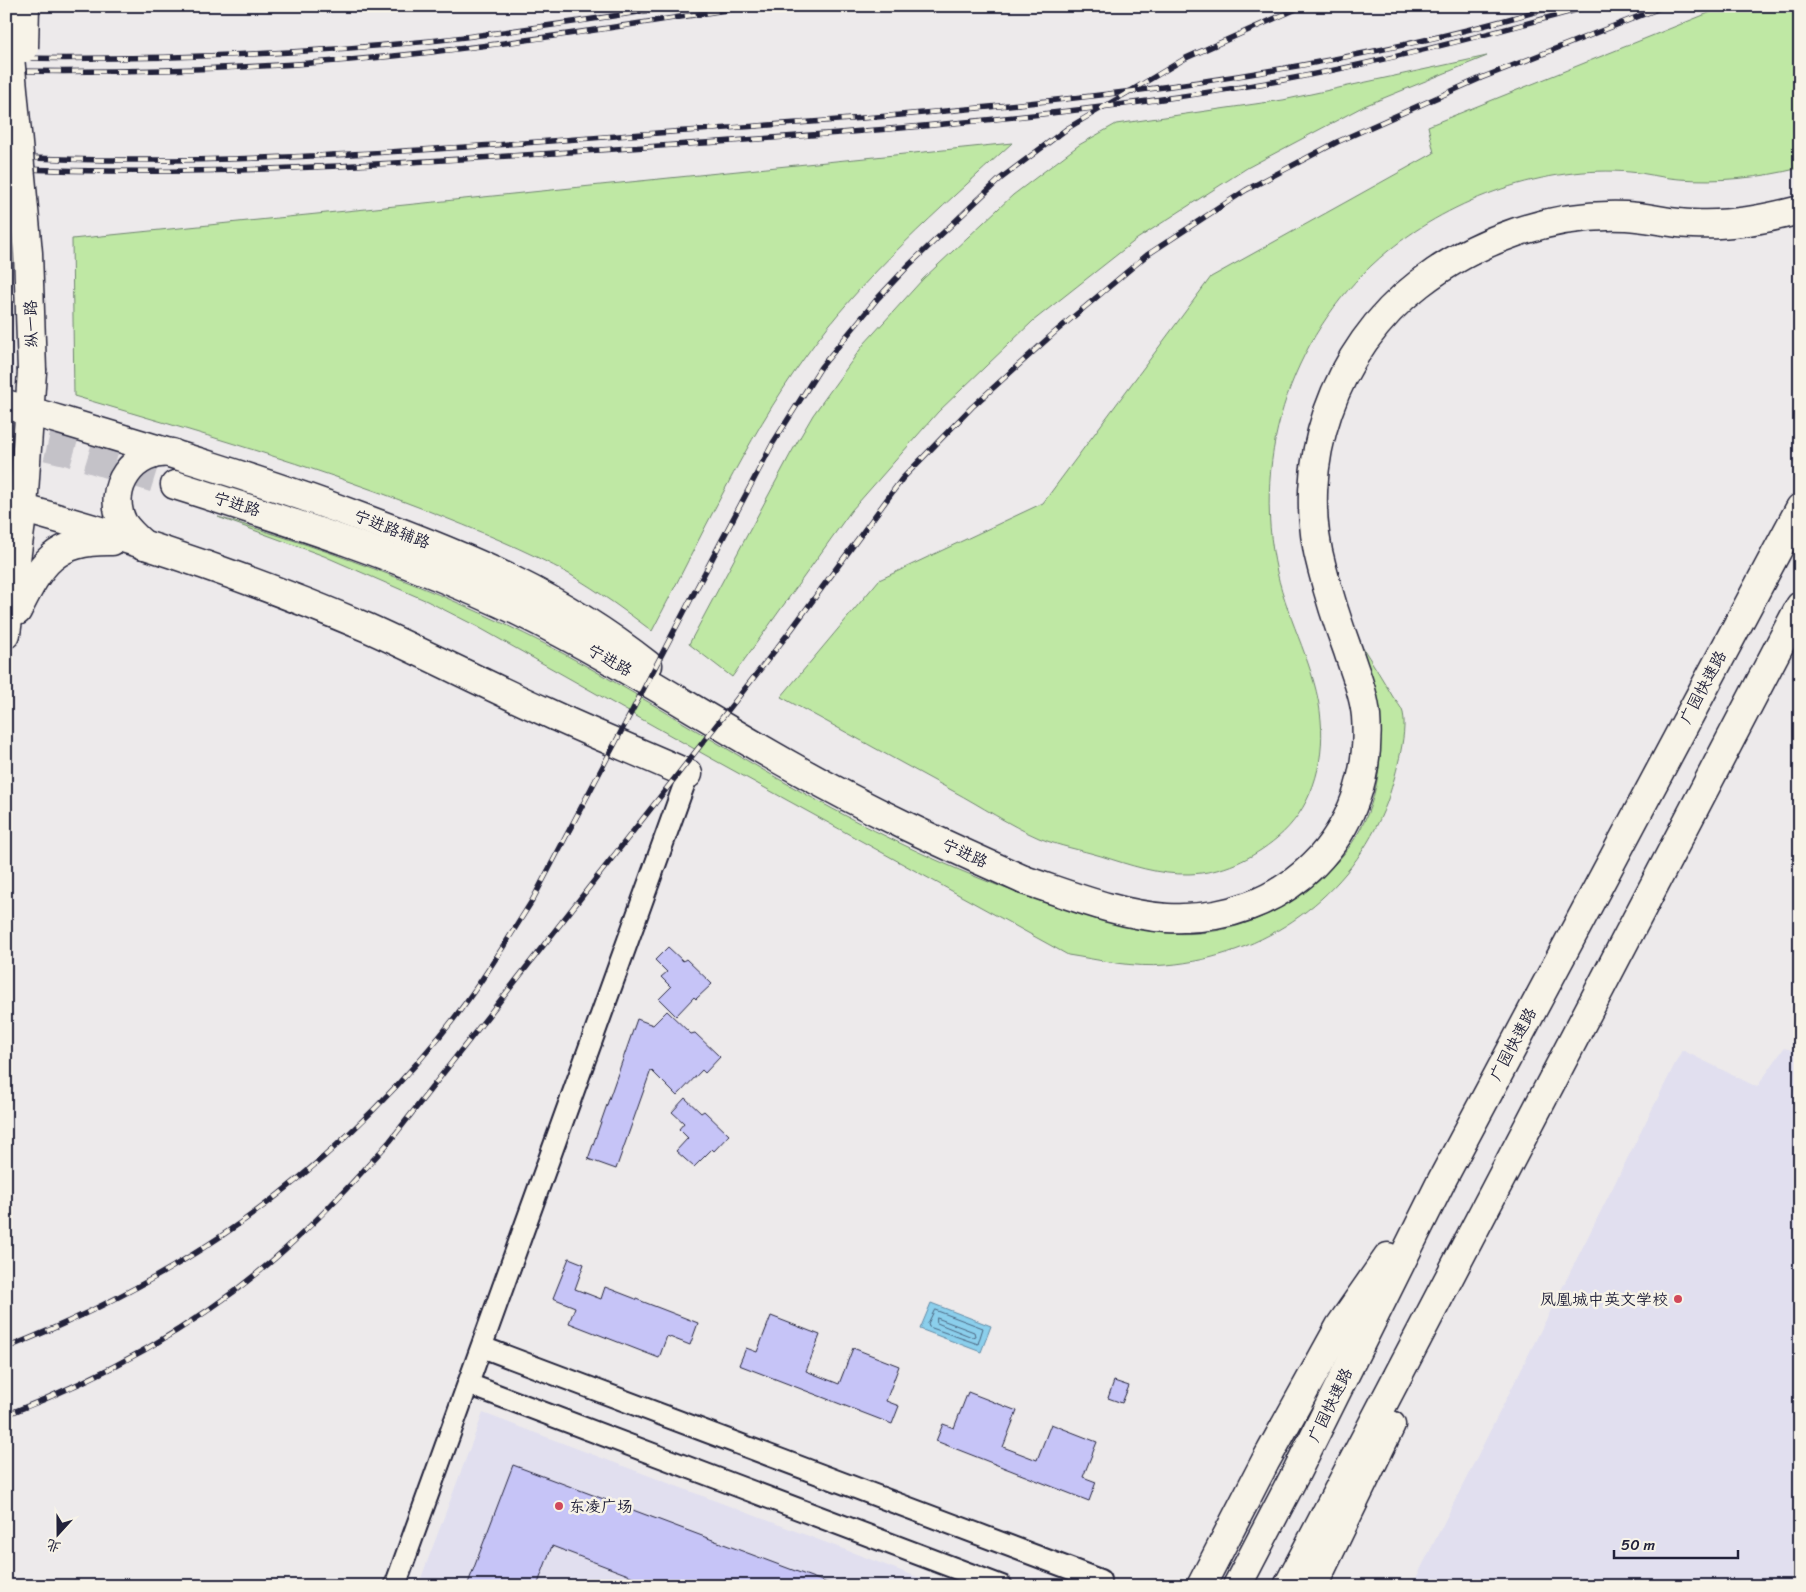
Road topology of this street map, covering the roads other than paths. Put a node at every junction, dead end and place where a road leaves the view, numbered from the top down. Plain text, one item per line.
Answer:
1 (25, 6) edge
2 (6, 13) edge
3 (19, 145) junction
4 (1800, 210) edge
5 (18, 408) edge
6 (176, 454) junction
7 (175, 485) tunnel mouth
8 (15, 506) edge
9 (1800, 508) edge
10 (144, 545) junction
11 (1800, 606) edge
12 (6, 633) edge
13 (737, 735) junction
14 (688, 774) joint
15 (1526, 1128) junction
16 (1443, 1178) junction
17 (482, 1346) junction
18 (468, 1384) junction
19 (396, 1586) edge
20 (1002, 1586) edge
21 (1098, 1586) edge
22 (1201, 1586) edge
23 (1237, 1586) edge
24 (1288, 1586) edge
25 (1313, 1586) edge

1 - 3 main road, bridge
2 - 3 main road, 纵一路, bridge
3 - 5 main road, 纵一路, bridge
4 - 13 main road, 宁进路
5 - 6 main road, 宁进路辅路
5 - 8 main road, 纵一路
6 - 10 main road
6 - 13 main road, 宁进路辅路
7 - 13 main road, 宁进路
8 - 10 main road
8 - 12 main road, 纵一路
9 - 16 main road, 广园快速路
10 - 12 main road
10 - 14 main road
11 - 15 main road
14 - 17 street
15 - 24 main road
15 - 25 main road
16 - 22 main road
16 - 23 main road, 广园快速路
17 - 18 street
17 - 21 street
18 - 19 street
18 - 20 street

